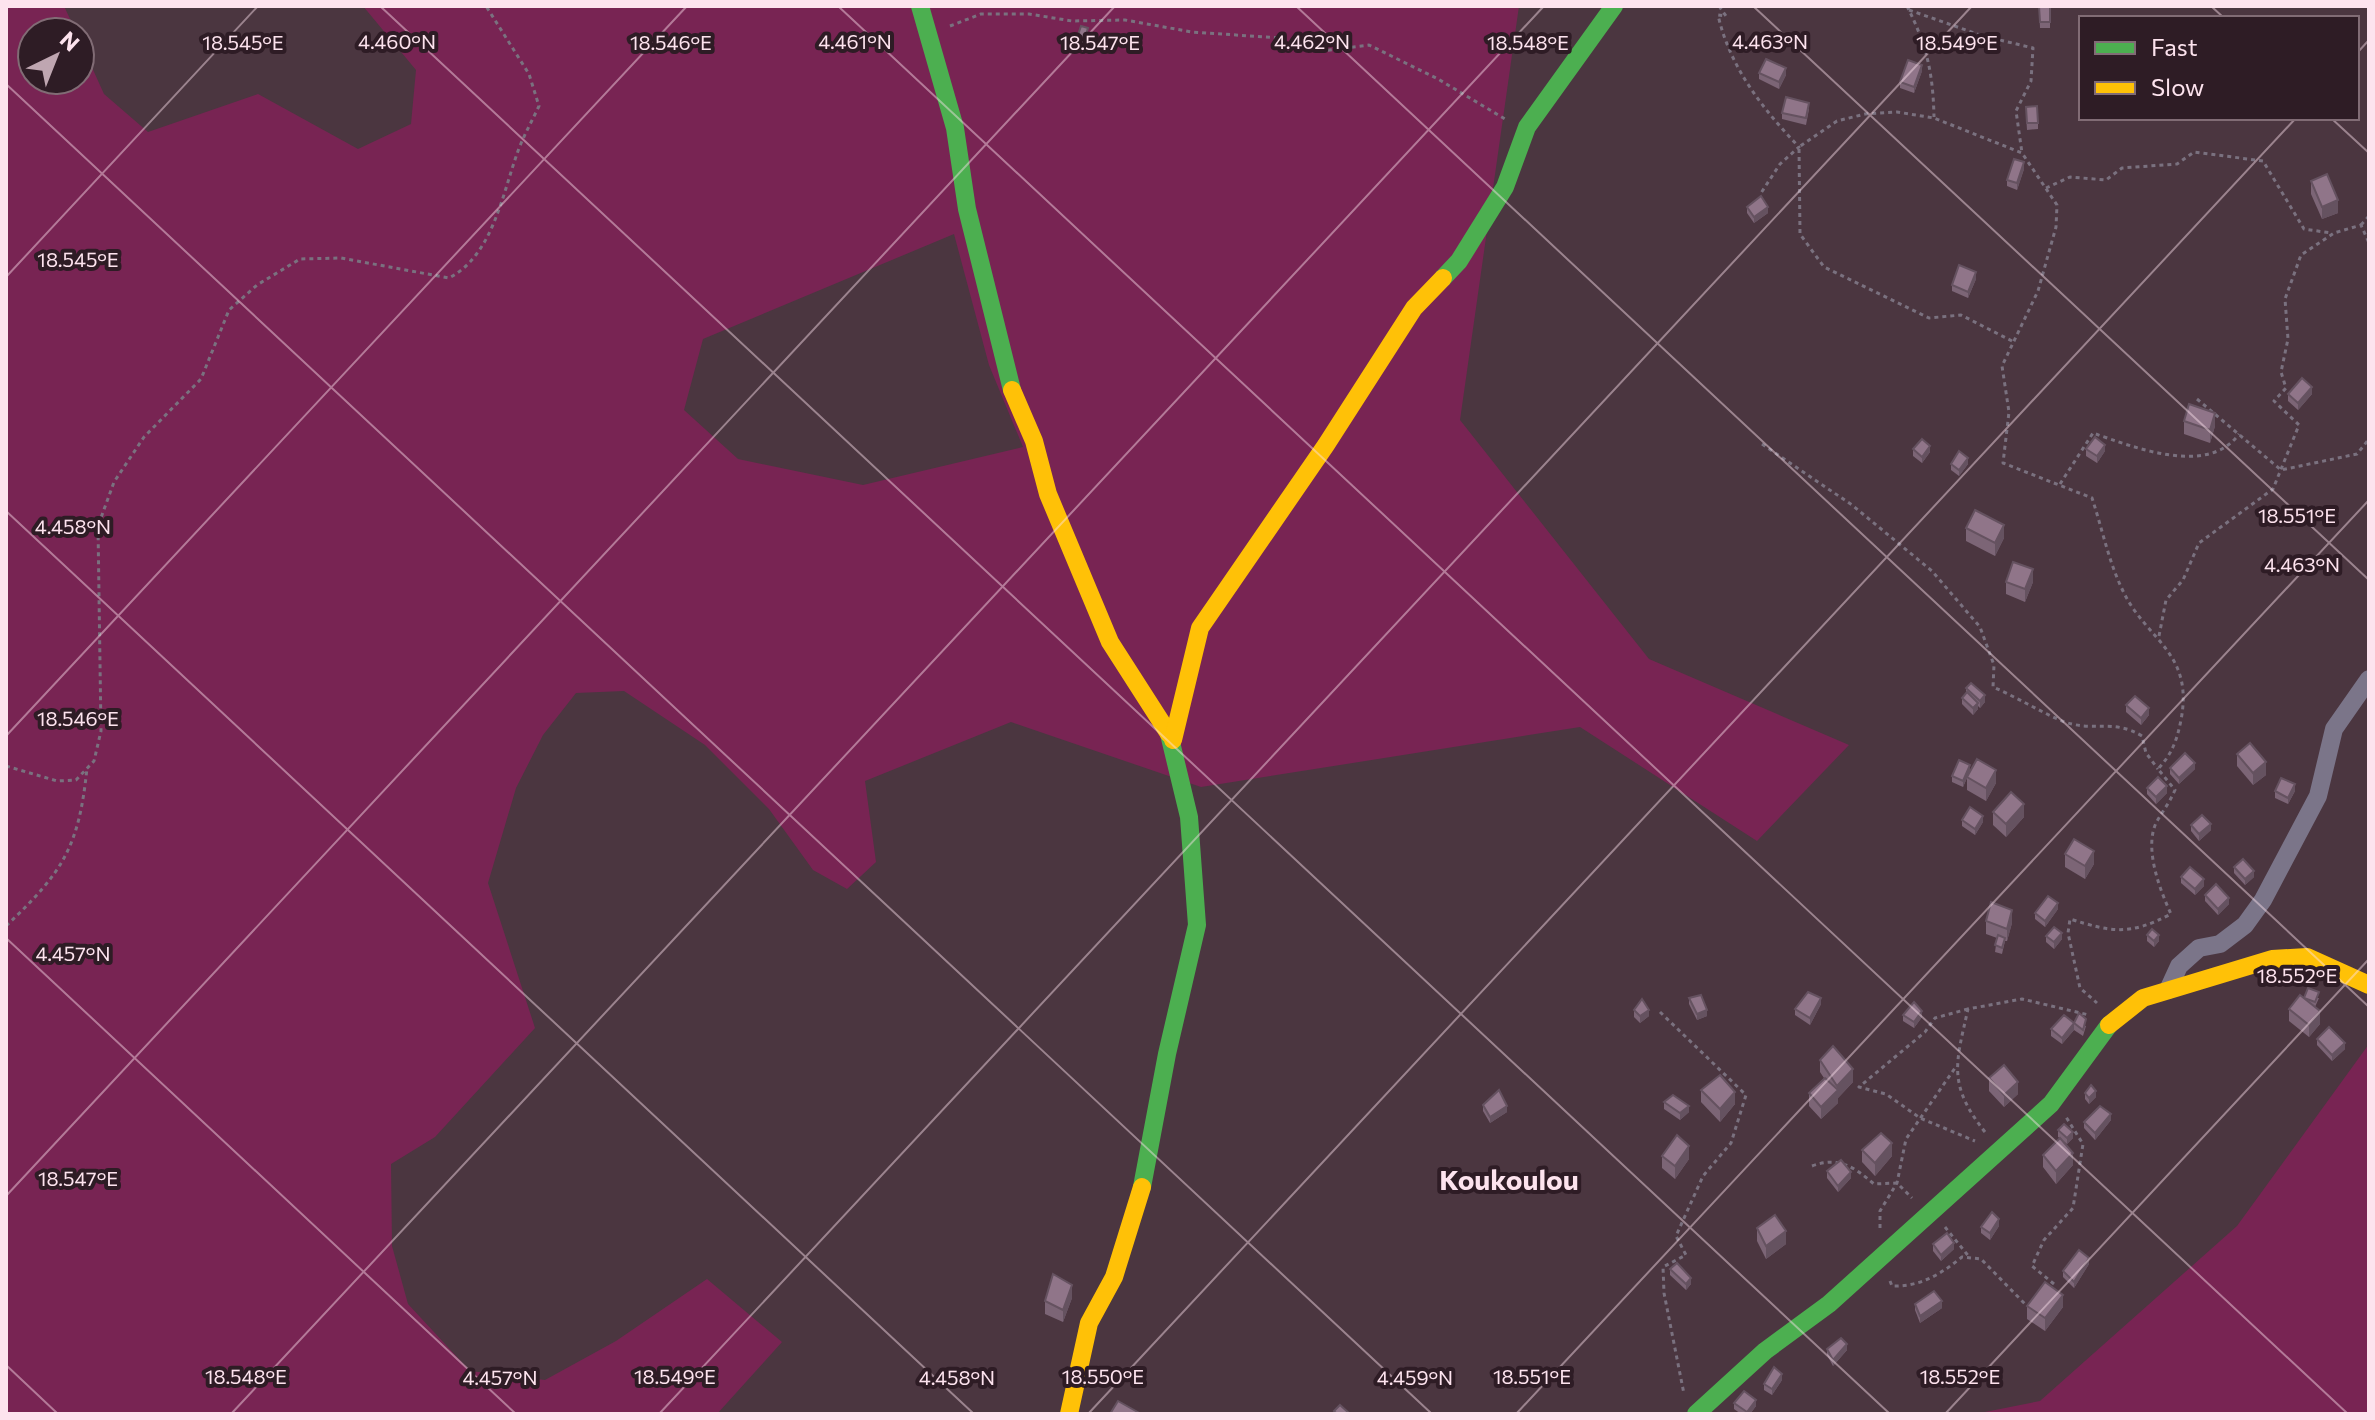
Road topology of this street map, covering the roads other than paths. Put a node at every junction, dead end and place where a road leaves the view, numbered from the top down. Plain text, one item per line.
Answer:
1 (920, 6) edge
2 (1614, 6) edge
3 (2369, 679) edge
4 (1173, 740) junction
5 (2369, 985) edge
6 (2168, 990) junction
7 (1691, 1408) edge
8 (1069, 1414) edge

1 - 4 street
2 - 4 street
3 - 6 street
4 - 8 street
5 - 6 street
6 - 7 street

